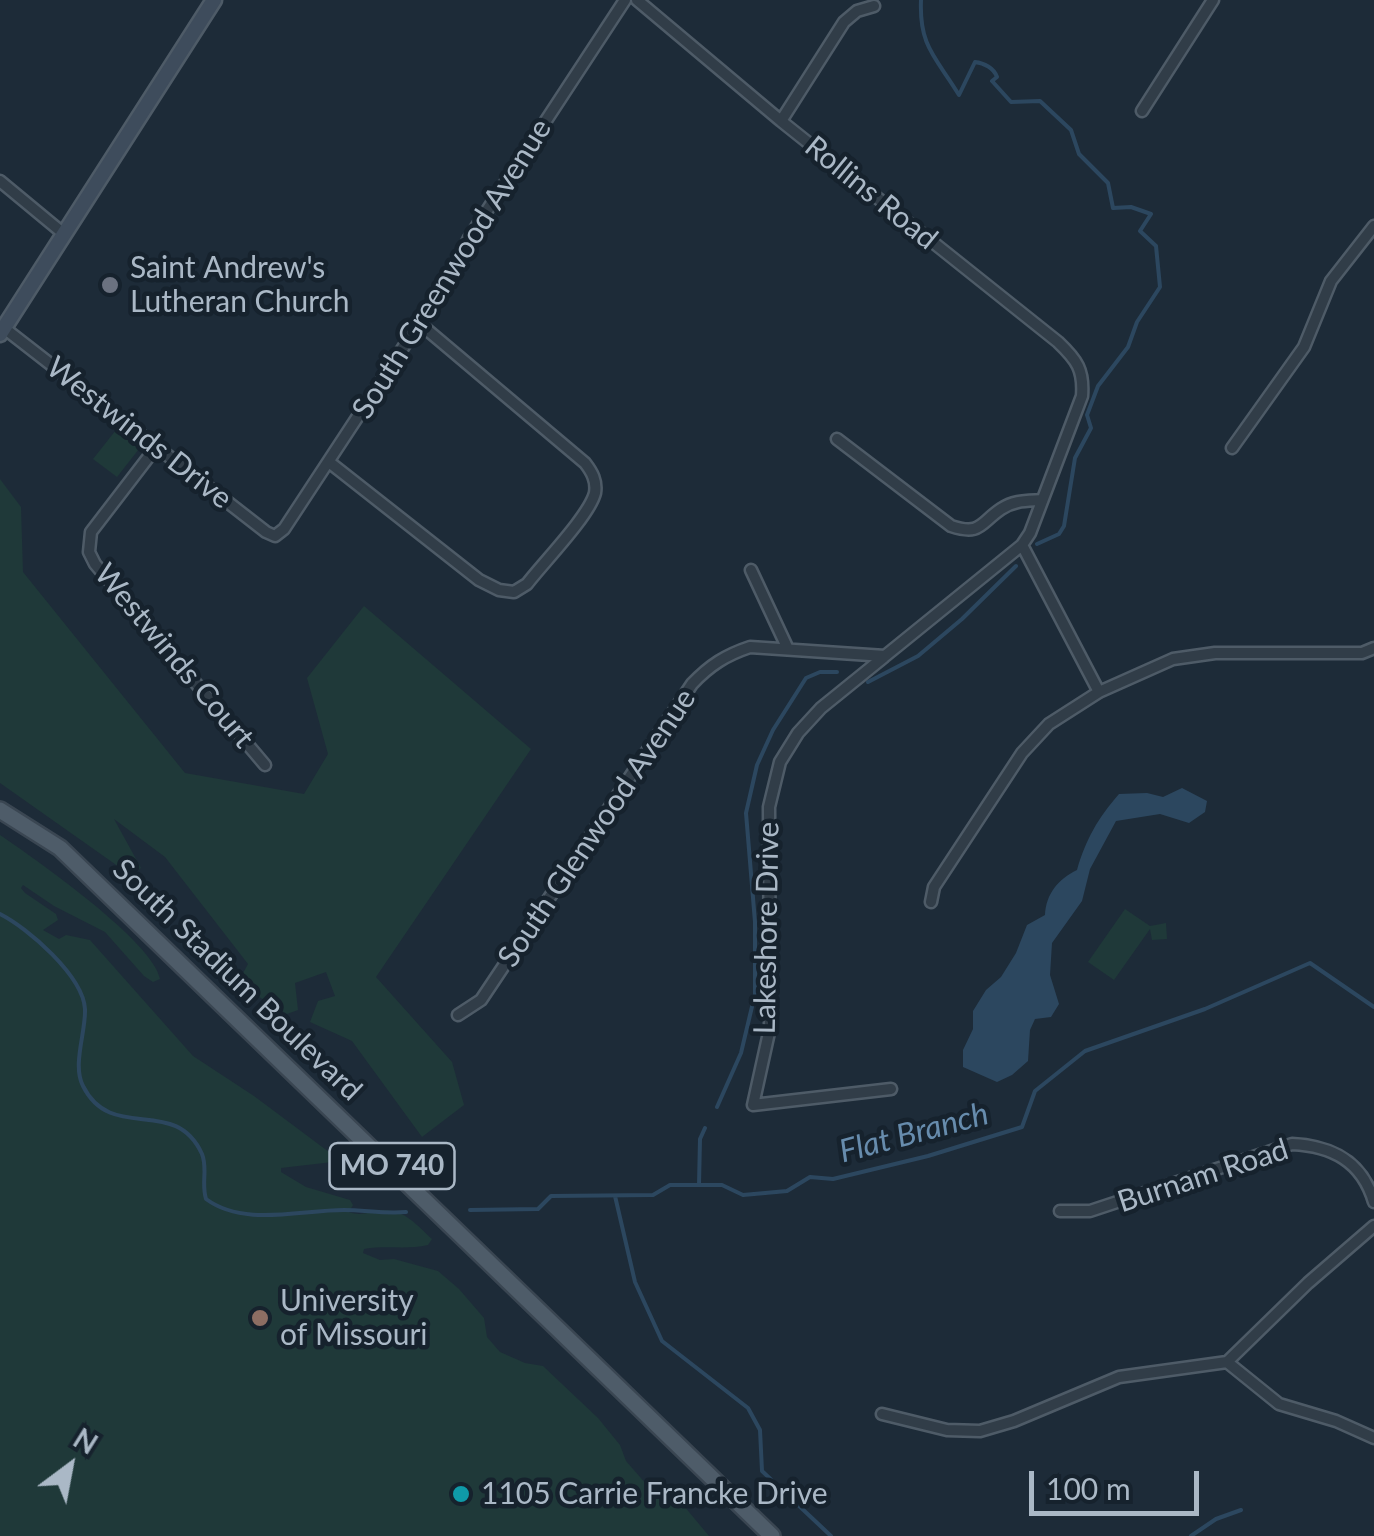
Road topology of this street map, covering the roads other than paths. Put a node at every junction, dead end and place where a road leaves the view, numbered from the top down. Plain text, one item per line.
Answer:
1 (214, 0) edge
2 (625, 0) edge
3 (637, 0) edge
4 (1213, 0) edge
5 (874, 6) dead end
6 (1142, 111) dead end
7 (781, 121) junction
8 (0, 181) edge
9 (1374, 226) edge
10 (64, 234) junction
11 (420, 323) junction
12 (2, 331) edge
13 (837, 439) dead end
14 (157, 446) junction
15 (1232, 448) dead end
16 (328, 462) junction
17 (1042, 500) junction
18 (275, 536) joint
19 (1022, 545) junction
20 (750, 570) dead end
21 (786, 647) junction
22 (1374, 648) edge
23 (885, 656) junction
24 (1099, 692) junction
25 (266, 764) dead end
26 (0, 810) edge
27 (931, 902) dead end
28 (458, 1015) dead end
29 (891, 1089) dead end
30 (1374, 1202) edge
31 (1060, 1211) dead end
32 (1374, 1226) edge
33 (1227, 1362) junction
34 (882, 1414) dead end
35 (1374, 1438) edge
36 (772, 1536) edge

1 - 10 main road
2 - 11 street, South Greenwood Avenue
3 - 7 street, Rollins Road
4 - 6 street
5 - 7 street
7 - 17 street, Rollins Road
8 - 10 street
9 - 15 street
10 - 12 main road
11 - 16 street, South Greenwood Avenue
11 - 16 street
12 - 14 street, Westwinds Drive
13 - 17 street
14 - 18 street, Westwinds Drive
14 - 25 street, Westwinds Court
16 - 18 street, South Greenwood Avenue
17 - 19 street
19 - 23 street
19 - 24 street
20 - 21 street
21 - 23 street, South Glenwood Avenue
21 - 28 street, South Glenwood Avenue
22 - 24 street
23 - 29 street, Lakeshore Drive
24 - 27 street
26 - 36 main road, South Stadium Boulevard / MO 740
30 - 31 street, Burnam Road
32 - 33 street
33 - 34 street
33 - 35 street

